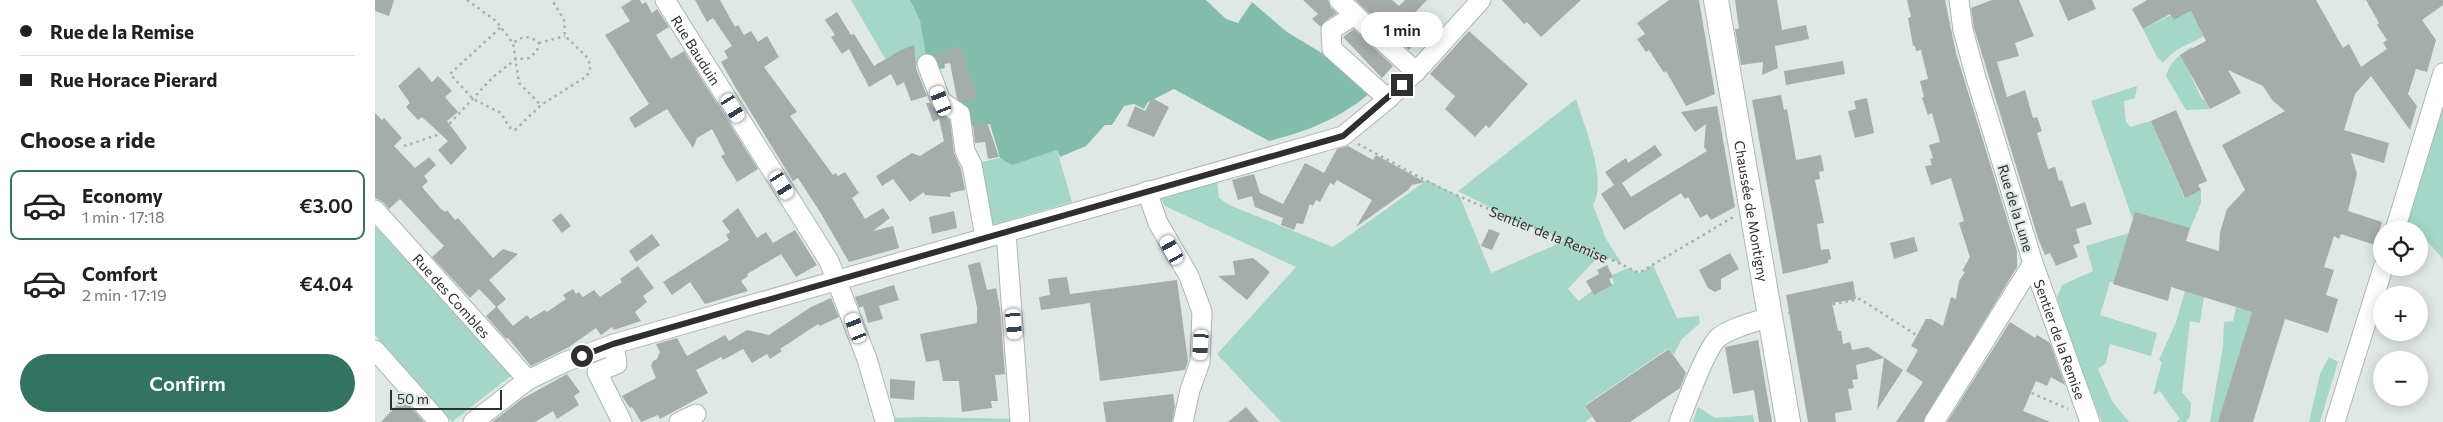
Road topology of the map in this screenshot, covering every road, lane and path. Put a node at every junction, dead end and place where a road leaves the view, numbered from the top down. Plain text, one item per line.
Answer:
1 (467, 0) edge
2 (479, 0) edge
3 (552, 0) edge
4 (665, 0) edge
5 (1339, 0) edge
6 (1716, 0) edge
7 (1959, 0) edge
8 (1470, 4) edge
9 (475, 5) junction
10 (1355, 15) junction
11 (500, 28) junction
12 (565, 36) junction
13 (513, 43) junction
14 (539, 43) junction
15 (516, 59) junction
16 (927, 64) dead end
17 (1416, 72) junction
18 (2443, 74) edge
19 (473, 99) junction
20 (1388, 99) junction
21 (541, 105) junction
22 (1343, 136) junction
23 (404, 146) dead end
24 (1147, 191) junction
25 (1751, 206) junction
26 (375, 210) edge
27 (2398, 221) edge
28 (1007, 232) junction
29 (985, 237) junction
30 (2033, 263) junction
31 (2381, 276) edge
32 (838, 281) junction
33 (1769, 317) junction
34 (613, 344) junction
35 (375, 350) edge
36 (1967, 367) junction
37 (528, 380) junction
38 (2088, 419) edge
39 (885, 421) edge
40 (439, 422) edge
41 (473, 422) edge
42 (622, 422) edge
43 (1020, 422) edge
44 (1183, 422) edge
45 (1679, 422) edge
46 (1788, 422) edge
47 (1934, 422) edge
48 (2335, 422) edge

1 - 9 path
2 - 9 path
3 - 12 path
4 - 32 street, Rue Bauduin
5 - 10 street
6 - 25 main road, Chaussée de Montigny
7 - 30 street, Rue de la Lune
8 - 17 street
9 - 11 path
10 - 17 street
10 - 20 street
11 - 13 path
11 - 19 path
12 - 14 path
12 - 21 path
13 - 14 path
13 - 15 path
14 - 15 path
15 - 19 path
15 - 21 path
16 - 29 street
17 - 20 street
18 - 27 street
19 - 21 path
19 - 23 path
20 - 22 street
22 - 24 street
22 - 25 path, Sentier de la Remise
24 - 28 street
24 - 44 street
25 - 33 main road, Chaussée de Montigny
26 - 37 street, Rue des Combles
28 - 29 street
28 - 43 street
29 - 32 street
30 - 36 street, Rue de la Lune
30 - 38 street, Sentier de la Remise
31 - 48 street
32 - 34 street
32 - 39 street, Rue Bauduin
33 - 36 path, Sentier de la Remise
33 - 45 street
33 - 46 main road, Chaussée de Montigny
34 - 37 street
34 - 42 street
35 - 40 street
36 - 38 path, Sentier de la Remise
36 - 47 street, Rue de la Lune
37 - 41 street

